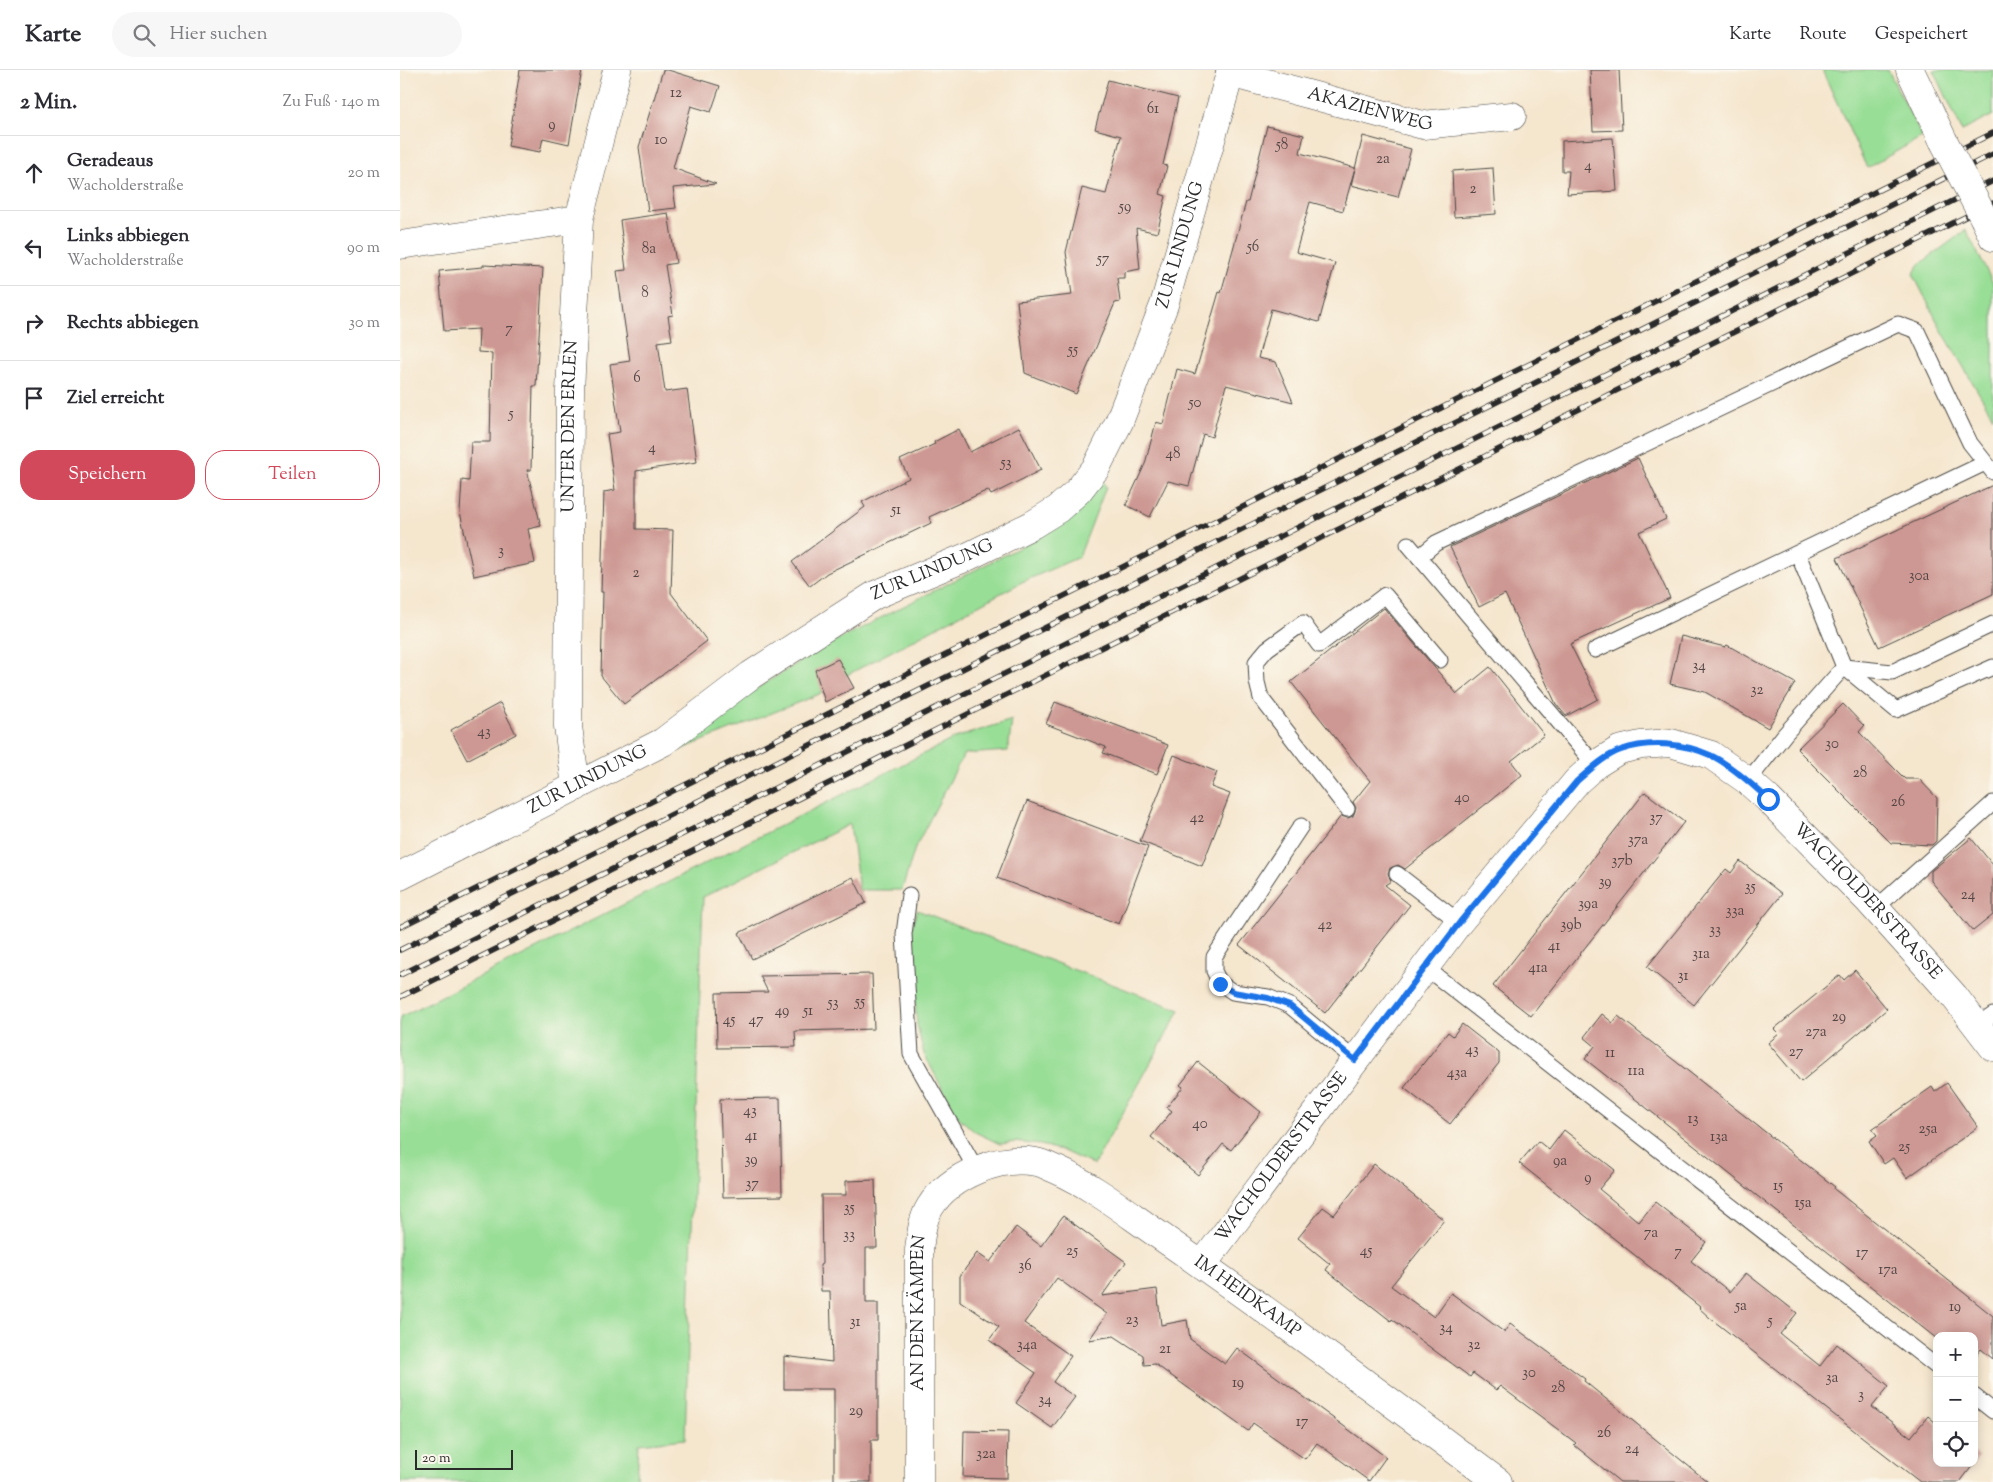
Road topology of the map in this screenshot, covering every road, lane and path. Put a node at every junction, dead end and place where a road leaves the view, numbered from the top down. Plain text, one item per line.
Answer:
1 (617, 70) edge
2 (1910, 70) edge
3 (1230, 72) edge
4 (1512, 116) dead end
5 (579, 219) junction
6 (1989, 229) edge
7 (400, 245) edge
8 (1989, 467) edge
9 (1408, 544) dead end
10 (1798, 554) junction
11 (1419, 557) junction
12 (1993, 624) edge
13 (1595, 650) dead end
14 (1440, 660) dead end
15 (1844, 666) junction
16 (1993, 666) edge
17 (1595, 765) junction
18 (1748, 781) junction
19 (576, 787) junction
20 (1993, 803) edge
21 (1347, 809) dead end
22 (1301, 826) dead end
23 (1397, 874) dead end
24 (400, 876) edge
25 (909, 894) dead end
26 (1876, 908) junction
27 (1460, 922) junction
28 (1426, 968) junction
29 (1985, 1020) edge
30 (1993, 1048) edge
31 (1355, 1060) junction
32 (977, 1171) junction
33 (1202, 1265) junction
34 (1933, 1364) edge
35 (1978, 1399) edge
36 (1993, 1411) edge
37 (919, 1482) edge
38 (1498, 1482) edge

1 - 5 street, UNTER DEN ERLEN
2 - 6 street, bridge
3 - 4 street, AKAZIENWEG
3 - 19 street, ZUR LINDUNG
5 - 7 street
5 - 19 street, UNTER DEN ERLEN
8 - 10 lane
8 - 11 lane
9 - 11 lane
10 - 13 lane
10 - 15 lane
11 - 17 lane
12 - 15 lane
14 - 21 lane
15 - 16 lane
15 - 18 lane
17 - 18 street, WACHOLDERSTRASSE
17 - 27 street, WACHOLDERSTRASSE
18 - 26 street, WACHOLDERSTRASSE
19 - 24 street, ZUR LINDUNG
20 - 26 lane
22 - 31 lane
23 - 27 lane
25 - 32 lane
26 - 29 street, WACHOLDERSTRASSE
27 - 28 street, WACHOLDERSTRASSE
28 - 31 street, WACHOLDERSTRASSE
28 - 34 lane
29 - 30 street, WACHOLDERSTRASSE
31 - 33 street, WACHOLDERSTRASSE
32 - 33 street, IM HEIDKAMP
32 - 37 street, AN DEN KÄMPEN
33 - 38 street, IM HEIDKAMP
35 - 36 lane

